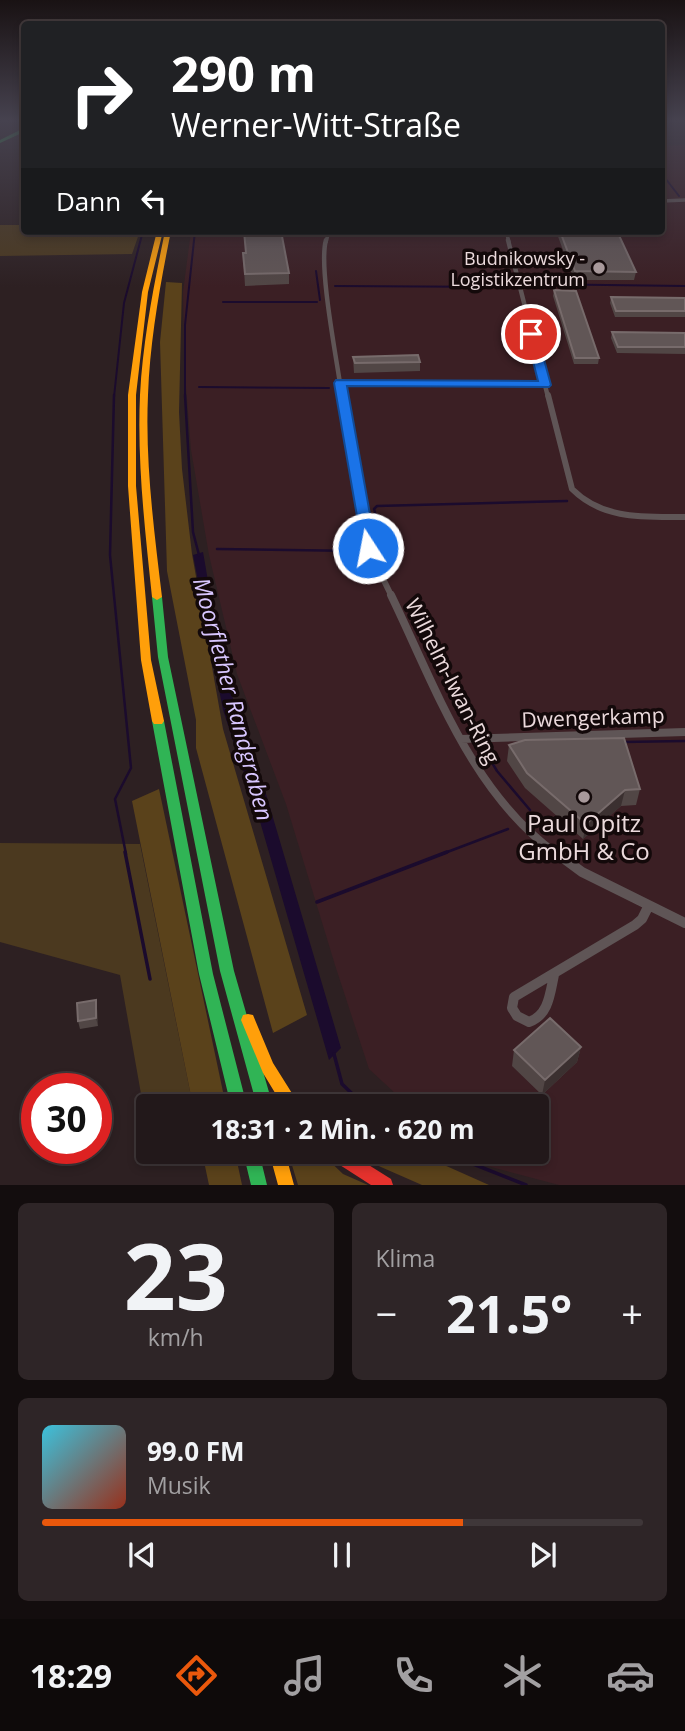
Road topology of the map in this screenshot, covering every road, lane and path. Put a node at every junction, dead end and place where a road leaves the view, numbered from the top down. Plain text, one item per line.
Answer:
1 (665, 201) edge
2 (685, 201) edge
3 (159, 235) edge
4 (167, 235) edge
5 (328, 235) edge
6 (507, 235) edge
7 (340, 383) junction
8 (545, 385) junction
9 (685, 517) edge
10 (685, 732) edge
11 (461, 739) junction
12 (648, 907) junction
13 (685, 923) edge
14 (228, 971) junction
15 (554, 975) junction
16 (236, 1094) edge
17 (262, 1094) edge
18 (284, 1094) edge
19 (254, 1164) edge
20 (280, 1164) edge
21 (354, 1164) edge
22 (259, 1185) edge
23 (286, 1185) edge
24 (386, 1185) edge

1 - 2 street
3 - 16 main road
4 - 14 main road
5 - 7 street, Wilhelm-Iwan-Ring
6 - 8 street
7 - 8 street
7 - 11 street, Wilhelm-Iwan-Ring
8 - 9 street
10 - 11 street, Dwengerkamp
11 - 12 street, Wilhelm-Iwan-Ring
12 - 13 street, Wilhelm-Iwan-Ring
12 - 15 street
14 - 17 main road
14 - 18 main road
15 - 15 street
19 - 22 main road
20 - 23 main road
21 - 24 main road

